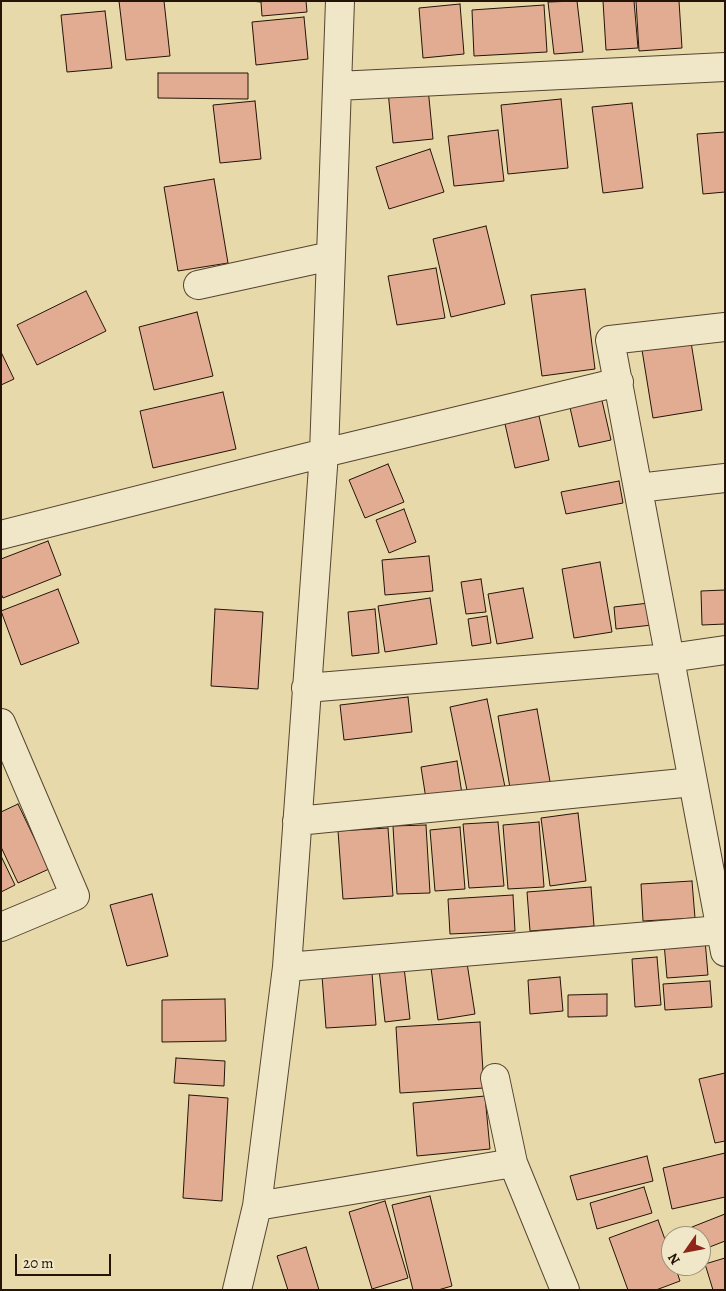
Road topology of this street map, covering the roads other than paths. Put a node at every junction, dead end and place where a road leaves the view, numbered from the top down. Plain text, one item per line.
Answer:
1 (340, 1) edge
2 (725, 67) edge
3 (338, 86) junction
4 (332, 256) junction
5 (198, 285) dead end
6 (725, 327) edge
7 (619, 382) junction
8 (324, 454) junction
9 (725, 478) edge
10 (638, 488) junction
11 (1, 535) edge
12 (725, 650) edge
13 (670, 658) junction
14 (306, 688) junction
15 (1, 724) edge
16 (693, 782) junction
17 (297, 821) junction
18 (720, 897) edge
19 (1, 927) edge
20 (722, 941) edge
21 (287, 967) junction
22 (495, 1078) dead end
23 (513, 1163) junction
24 (257, 1206) junction
25 (237, 1290) edge
26 (565, 1290) edge

1 - 3 street
2 - 3 street
3 - 4 street
4 - 5 street
4 - 8 street
6 - 7 street
7 - 8 street
7 - 10 street
8 - 11 street
8 - 14 street
9 - 10 street
10 - 13 street
12 - 13 street
13 - 14 street
13 - 16 street
14 - 17 street
15 - 19 street
16 - 17 street
16 - 18 street
17 - 21 street
18 - 20 street
20 - 21 street
21 - 24 street
22 - 23 street
23 - 24 street
23 - 26 street
24 - 25 street

